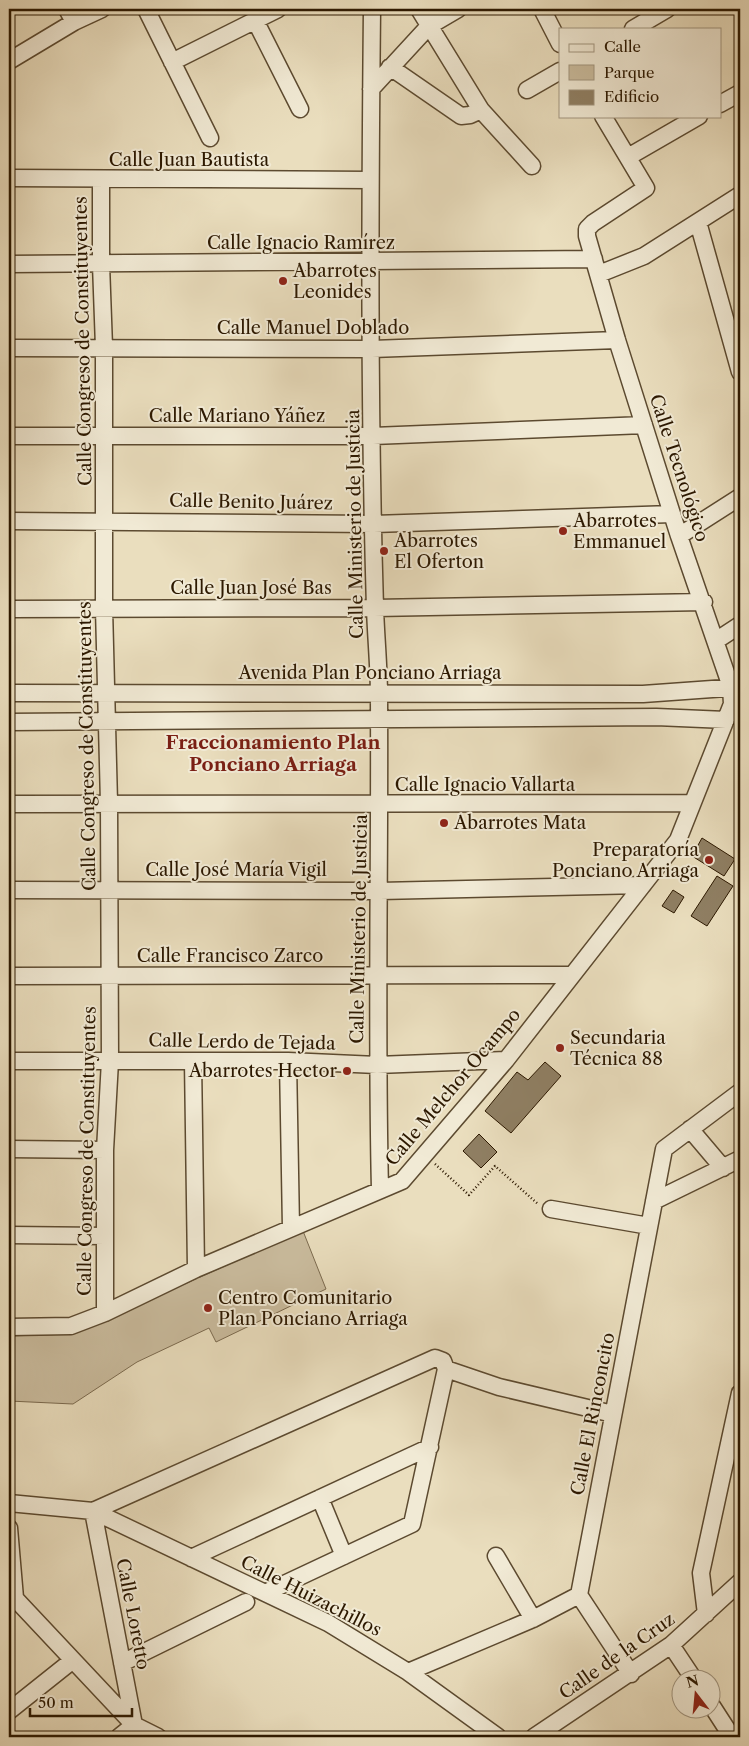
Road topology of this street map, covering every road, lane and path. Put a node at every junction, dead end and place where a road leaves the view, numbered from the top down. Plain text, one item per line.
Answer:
1 (102, 9) edge
2 (146, 9) edge
3 (278, 9) edge
4 (372, 9) edge
5 (419, 9) edge
6 (458, 9) edge
7 (542, 9) edge
8 (668, 9) edge
9 (70, 16) edge
10 (255, 20) junction
11 (429, 26) junction
12 (635, 28) edge
13 (559, 42) edge
14 (9, 61) edge
15 (172, 62) junction
16 (390, 67) junction
17 (559, 72) edge
18 (371, 89) junction
19 (527, 90) dead end
20 (740, 93) edge
21 (722, 103) edge
22 (300, 109) dead end
23 (481, 110) junction
24 (604, 118) edge
25 (696, 118) edge
26 (210, 138) dead end
27 (628, 157) junction
28 (532, 166) dead end
29 (9, 178) edge
30 (101, 179) junction
31 (370, 180) junction
32 (740, 195) edge
33 (698, 222) junction
34 (371, 263) junction
35 (9, 264) edge
36 (101, 264) junction
37 (596, 267) junction
38 (617, 340) junction
39 (104, 347) junction
40 (9, 348) edge
41 (372, 350) junction
42 (740, 372) edge
43 (644, 425) junction
44 (104, 435) junction
45 (9, 436) edge
46 (373, 436) junction
47 (740, 497) edge
48 (672, 514) junction
49 (104, 520) junction
50 (9, 521) edge
51 (374, 524) junction
52 (679, 536) junction
53 (704, 602) junction
54 (104, 608) junction
55 (375, 608) junction
56 (9, 609) edge
57 (740, 625) edge
58 (717, 640) junction
59 (736, 687) edge
60 (106, 692) junction
61 (9, 693) edge
62 (379, 693) junction
63 (642, 694) junction
64 (656, 716) junction
65 (379, 720) junction
66 (726, 720) junction
67 (9, 722) edge
68 (105, 722) junction
69 (692, 803) junction
70 (9, 804) edge
71 (109, 804) junction
72 (380, 805) junction
73 (643, 885) junction
74 (109, 889) junction
75 (9, 890) edge
76 (380, 891) junction
77 (571, 975) junction
78 (9, 976) edge
79 (109, 976) junction
80 (377, 976) junction
81 (506, 1060) junction
82 (9, 1061) edge
83 (110, 1061) junction
84 (193, 1061) junction
85 (288, 1061) junction
86 (377, 1065) junction
87 (740, 1092) edge
88 (690, 1129) junction
89 (9, 1149) edge
90 (105, 1150) junction
91 (425, 1155) junction
92 (740, 1159) edge
93 (723, 1168) junction
94 (380, 1189) junction
95 (654, 1201) junction
96 (548, 1209) joint
97 (649, 1226) junction
98 (291, 1228) junction
99 (9, 1234) edge
100 (105, 1236) junction
101 (196, 1269) junction
102 (105, 1313) junction
103 (9, 1328) edge
104 (446, 1369) junction
105 (740, 1393) edge
106 (614, 1414) junction
107 (430, 1447) junction
108 (320, 1498) junction
109 (9, 1503) edge
110 (93, 1511) junction
111 (9, 1528) edge
112 (344, 1556) junction
113 (496, 1556) dead end
114 (191, 1558) junction
115 (740, 1582) edge
116 (266, 1593) junction
117 (579, 1595) junction
118 (11, 1597) edge
119 (246, 1602) dead end
120 (706, 1614) junction
121 (533, 1619) junction
122 (671, 1645) junction
123 (73, 1660) junction
124 (122, 1663) junction
125 (686, 1668) edge
126 (408, 1672) junction
127 (631, 1674) junction
128 (9, 1711) edge
129 (720, 1718) edge
130 (134, 1725) junction
131 (119, 1737) edge
132 (158, 1737) edge
133 (498, 1737) edge
134 (534, 1737) edge
135 (732, 1737) edge

1 - 9 street
2 - 15 street
3 - 10 street
4 - 18 street, Calle Ministerio de Justicia
5 - 11 street
6 - 11 street
7 - 13 street
8 - 12 street
9 - 14 street
10 - 15 street
10 - 22 street
11 - 16 street
11 - 23 street
15 - 26 street
16 - 18 street
16 - 23 street
17 - 19 street
18 - 31 street, Calle Ministerio de Justicia
20 - 21 street
23 - 28 street
24 - 27 street
25 - 27 street
27 - 37 street, Calle Tecnológico
29 - 30 street, Calle Juan Bautista
30 - 31 street, Calle Juan Bautista
30 - 36 street, Calle Congreso de Constituyentes
31 - 34 street, Calle Ministerio de Justicia
32 - 33 street, Calle Ignacio Ramírez
33 - 37 street, Calle Ignacio Ramírez
33 - 42 street
34 - 36 street, Calle Ignacio Ramírez
34 - 37 street, Calle Ignacio Ramírez
34 - 41 street, Calle Ministerio de Justicia
35 - 36 street, Calle Ignacio Ramírez
36 - 39 street, Calle Congreso de Constituyentes
37 - 38 street, Calle Tecnológico
38 - 41 street, Calle Manuel Doblado
38 - 43 street, Calle Tecnológico
39 - 40 street, Calle Manuel Doblado
39 - 41 street, Calle Manuel Doblado
39 - 44 street, Calle Congreso de Constituyentes
41 - 46 street, Calle Ministerio de Justicia
43 - 46 street, Calle Mariano Yáñez
43 - 48 street, Calle Tecnológico
44 - 45 street, Calle Mariano Yáñez
44 - 46 street, Calle Mariano Yáñez
44 - 49 street, Calle Congreso de Constituyentes
46 - 51 street, Calle Ministerio de Justicia
47 - 52 street
48 - 51 street, Calle Benito Juárez
48 - 52 street, Calle Tecnológico
49 - 50 street, Calle Benito Juárez
49 - 51 street, Calle Benito Juárez
49 - 54 street, Calle Congreso de Constituyentes
51 - 55 street, Calle Ministerio de Justicia
52 - 53 street, Calle Tecnológico
53 - 55 street, Calle Juan José Bas
53 - 58 street, Calle Tecnológico
54 - 55 street, Calle Juan José Bas
54 - 56 street, Calle Juan José Bas
54 - 60 street, Calle Congreso de Constituyentes
55 - 62 street, Calle Ministerio de Justicia
57 - 58 street
58 - 59 street, Calle Tecnológico
59 - 63 street, Avenida Plan Ponciano Arriaga
59 - 66 street, Calle Melchor Ocampo
60 - 61 street, Avenida Plan Ponciano Arriaga
60 - 62 street, Avenida Plan Ponciano Arriaga
60 - 68 street, Calle Congreso de Constituyentes
62 - 63 street, Avenida Plan Ponciano Arriaga
62 - 65 street, Calle Ministerio de Justicia
63 - 64 street
64 - 65 street
64 - 66 street
65 - 68 street
65 - 72 street, Calle Ministerio de Justicia
66 - 69 street, Calle Melchor Ocampo
67 - 68 street
68 - 71 street, Calle Congreso de Constituyentes
69 - 72 street, Calle Ignacio Vallarta
69 - 73 street, Calle Melchor Ocampo
70 - 71 street, Calle Ignacio Vallarta
71 - 72 street, Calle Ignacio Vallarta
71 - 74 street, Calle Congreso de Constituyentes
72 - 76 street, Calle Ministerio de Justicia
73 - 76 street, Calle José María Vigil
73 - 77 street, Calle Melchor Ocampo
74 - 75 street, Calle José María Vigil
74 - 76 street, Calle José María Vigil
74 - 79 street, Calle Congreso de Constituyentes
76 - 80 street, Calle Ministerio de Justicia
77 - 80 street, Calle Francisco Zarco
77 - 81 street, Calle Melchor Ocampo
78 - 79 street, Calle Francisco Zarco
79 - 80 street, Calle Francisco Zarco
79 - 83 street, Calle Congreso de Constituyentes
80 - 86 street, Calle Ministerio de Justicia
81 - 86 street, Calle Lerdo de Tejada
81 - 91 street, Calle Melchor Ocampo
82 - 83 street, Calle Lerdo de Tejada
83 - 84 street, Calle Lerdo de Tejada
83 - 90 street, Calle Congreso de Constituyentes
84 - 85 street, Calle Lerdo de Tejada
84 - 101 street
85 - 86 street, Calle Lerdo de Tejada
85 - 98 street
86 - 94 street, Calle Ministerio de Justicia
87 - 88 street
88 - 93 street
88 - 95 street, Calle El Rinconcito
89 - 90 street
90 - 100 street, Calle Congreso de Constituyentes
91 - 94 street, Calle Melchor Ocampo
91 - 96 path
92 - 93 street
93 - 95 street
94 - 98 street, Calle Melchor Ocampo
95 - 97 street, Calle El Rinconcito
96 - 97 street
97 - 106 street, Calle El Rinconcito
98 - 101 street, Calle Melchor Ocampo
99 - 100 street
100 - 102 street, Calle Congreso de Constituyentes
101 - 102 street, Calle Melchor Ocampo
102 - 103 street, Calle Melchor Ocampo
104 - 106 street
104 - 107 street
104 - 110 street
105 - 120 street
106 - 117 street, Calle El Rinconcito
107 - 108 street
107 - 112 street
108 - 112 street
108 - 114 street
109 - 110 street
110 - 114 street, Calle Huizachillos
110 - 124 street, Calle Loretto
111 - 118 street
112 - 116 street
113 - 121 street
114 - 116 street, Calle Huizachillos
115 - 120 street, Calle de la Cruz
116 - 126 street, Calle Huizachillos
117 - 121 street
117 - 127 street
118 - 123 street
119 - 124 street
120 - 122 street, Calle de la Cruz
121 - 126 street
122 - 125 street
122 - 127 street, Calle de la Cruz
123 - 128 street
123 - 130 street
124 - 130 street, Calle Loretto
126 - 133 street, Calle Huizachillos
127 - 134 street, Calle de la Cruz
129 - 135 street
130 - 131 street
130 - 132 street

